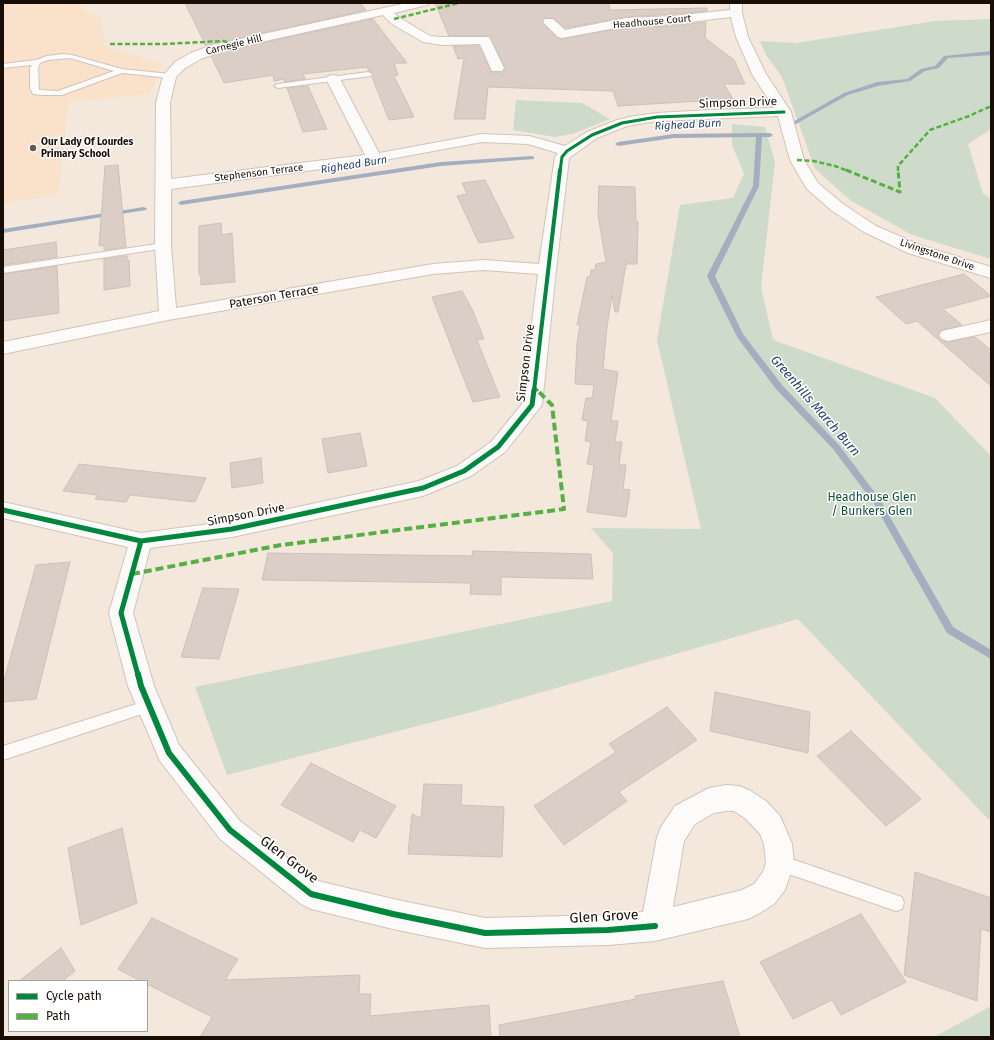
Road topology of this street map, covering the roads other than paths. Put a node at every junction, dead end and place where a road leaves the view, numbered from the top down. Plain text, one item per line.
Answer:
1 (423, 3) edge
2 (736, 8) edge
3 (385, 11) junction
4 (549, 22) dead end
5 (37, 62) junction
6 (3, 66) edge
7 (497, 68) dead end
8 (121, 71) junction
9 (368, 74) dead end
10 (170, 76) junction
11 (333, 79) junction
12 (278, 86) dead end
13 (784, 112) junction
14 (567, 150) junction
15 (374, 158) junction
16 (163, 185) junction
17 (162, 246) junction
18 (3, 270) edge
19 (546, 270) junction
20 (991, 273) edge
21 (168, 315) junction
22 (991, 326) edge
23 (948, 335) dead end
24 (3, 348) edge
25 (3, 510) edge
26 (141, 541) junction
27 (149, 706) junction
28 (3, 753) edge
29 (780, 863) junction
30 (896, 903) dead end
31 (655, 926) junction

1 - 3 street, Carnegie Hill
2 - 4 street, Headhouse Court
2 - 13 street, Livingstone Drive
3 - 7 street
3 - 10 street, Carnegie Hill
5 - 6 lane
5 - 8 lane
5 - 8 lane
8 - 10 lane
9 - 11 lane
10 - 16 street
11 - 12 lane
11 - 15 street
13 - 14 street, Simpson Drive
13 - 20 street, Livingstone Drive
14 - 15 street, Stephenson Terrace
14 - 19 street, Simpson Drive
15 - 16 street, Stephenson Terrace
16 - 17 street
17 - 18 lane
17 - 21 street
19 - 21 street, Paterson Terrace
19 - 26 street, Simpson Drive
21 - 24 street, Paterson Terrace
22 - 23 street
25 - 26 street, Simpson Drive
26 - 27 street, Glen Grove
27 - 28 lane
27 - 31 street, Glen Grove
29 - 30 lane
29 - 31 street, Glen Grove
29 - 31 street, Glen Grove

